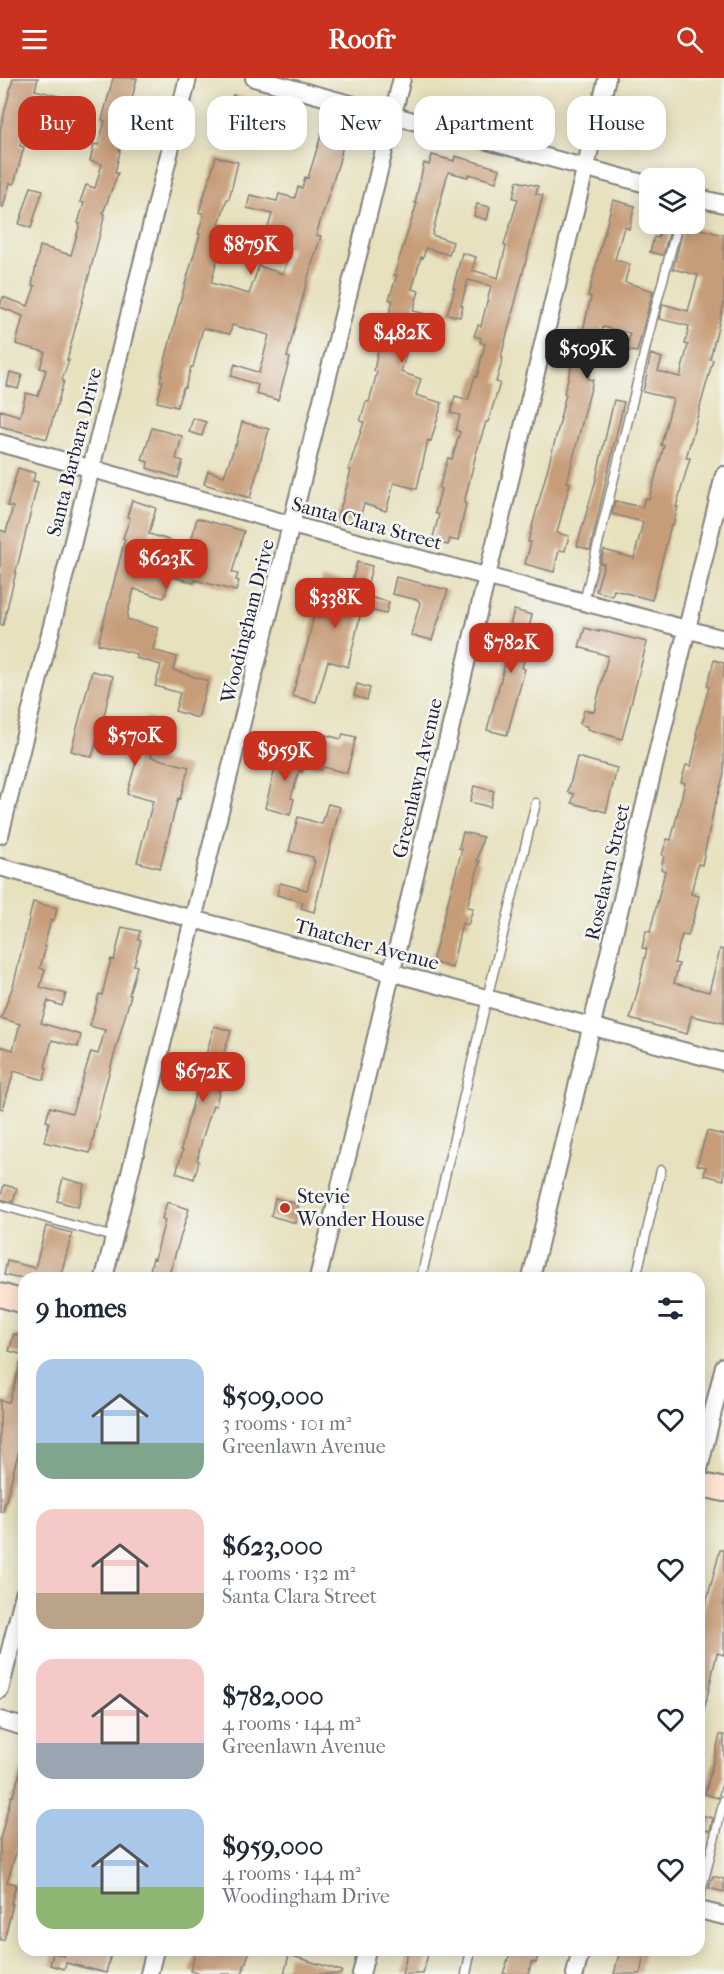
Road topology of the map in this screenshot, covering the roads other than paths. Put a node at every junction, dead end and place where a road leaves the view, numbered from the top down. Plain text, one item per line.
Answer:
1 (188, 78) edge
2 (254, 78) edge
3 (402, 78) edge
4 (607, 78) edge
5 (319, 96) edge
6 (398, 96) edge
7 (402, 119) edge
8 (385, 150) edge
9 (584, 168) junction
10 (639, 182) edge
11 (705, 200) edge
12 (724, 204) edge
13 (675, 234) edge
14 (0, 443) edge
15 (92, 469) junction
16 (724, 475) edge
17 (292, 525) junction
18 (486, 576) junction
19 (584, 602) junction
20 (687, 629) junction
21 (724, 639) edge
22 (536, 804) dead end
23 (0, 836) edge
24 (0, 867) edge
25 (194, 920) junction
26 (392, 972) junction
27 (487, 998) junction
28 (592, 1026) junction
29 (724, 1062) edge
30 (662, 1170) dead end
31 (0, 1205) edge
32 (114, 1237) junction
33 (105, 1272) edge
34 (319, 1272) edge
35 (422, 1272) edge
36 (532, 1272) edge
37 (637, 1272) edge
38 (0, 1295) edge
39 (18, 1300) edge
40 (724, 1366) edge
41 (705, 1444) edge
42 (705, 1485) edge
43 (724, 1490) edge
44 (18, 1618) edge
45 (0, 1690) edge
46 (0, 1720) edge
47 (18, 1725) edge
48 (724, 1800) edge
49 (705, 1876) edge
50 (705, 1911) edge
51 (724, 1916) edge
52 (153, 1956) edge
53 (366, 1956) edge
54 (470, 1956) edge
55 (580, 1956) edge
56 (149, 1974) edge
57 (361, 1974) edge
58 (465, 1974) edge
59 (575, 1974) edge

1 - 15 street, Santa Barbara Drive
2 - 5 street
3 - 6 street, Woodingham Drive
4 - 9 street, Greenlawn Avenue
7 - 9 street
8 - 17 street, Woodingham Drive
9 - 10 street
9 - 18 street, Greenlawn Avenue
11 - 12 street
13 - 19 lane
14 - 15 street, Santa Clara Street
15 - 17 street, Santa Clara Street
15 - 23 street, Santa Barbara Drive
16 - 20 street, Roselawn Street
17 - 18 street, Santa Clara Street
17 - 25 street, Woodingham Drive
18 - 19 street, Santa Clara Street
18 - 26 street, Greenlawn Avenue
19 - 20 street, Santa Clara Street
20 - 21 street, Santa Clara Street
20 - 28 street, Roselawn Street
22 - 27 lane
24 - 25 street, Thatcher Avenue
25 - 26 street, Thatcher Avenue
25 - 32 street, Woodingham Drive
26 - 27 street, Thatcher Avenue
26 - 34 street, Greenlawn Avenue
27 - 28 street, Thatcher Avenue
27 - 35 lane
28 - 29 street, Thatcher Avenue
28 - 36 street, Roselawn Street
30 - 37 lane
31 - 32 lane
32 - 33 street, Woodingham Drive
38 - 39 street
40 - 41 street
42 - 43 street
44 - 45 street
46 - 47 street
48 - 49 lane
50 - 51 street
52 - 56 street
53 - 57 street
54 - 58 lane
55 - 59 street

